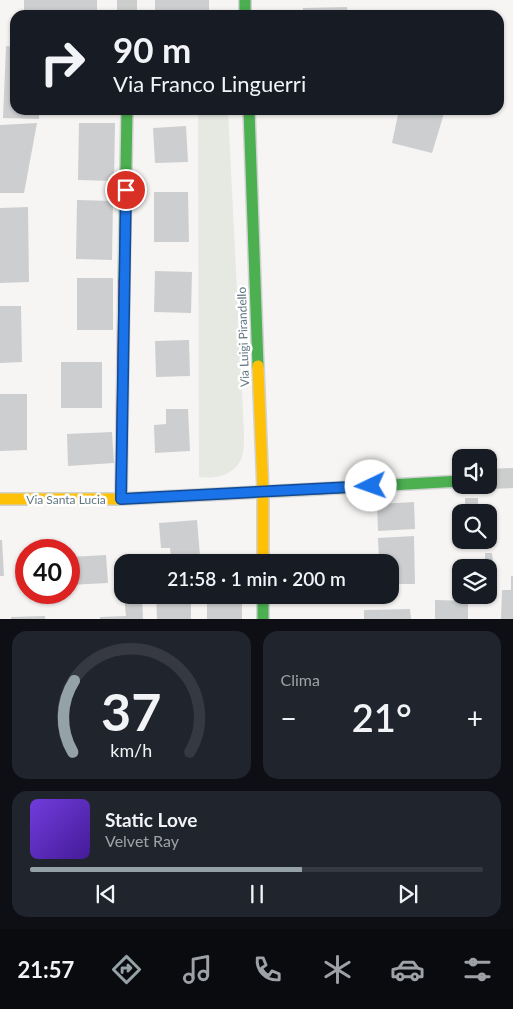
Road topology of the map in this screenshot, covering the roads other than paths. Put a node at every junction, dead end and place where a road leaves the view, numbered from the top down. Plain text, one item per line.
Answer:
1 (127, 115) edge
2 (249, 115) edge
3 (513, 478) edge
4 (497, 479) edge
5 (452, 482) edge
6 (263, 492) junction
7 (121, 499) junction
8 (0, 500) edge
9 (263, 554) edge
10 (263, 604) edge
11 (263, 619) edge

1 - 7 street
2 - 6 street, Via Luigi Pirandello
3 - 4 street
5 - 6 street, Via Santa Lucia
6 - 7 street, Via Santa Lucia
6 - 9 street, Via Luigi Pirandello
7 - 8 street, Via Santa Lucia
10 - 11 street

